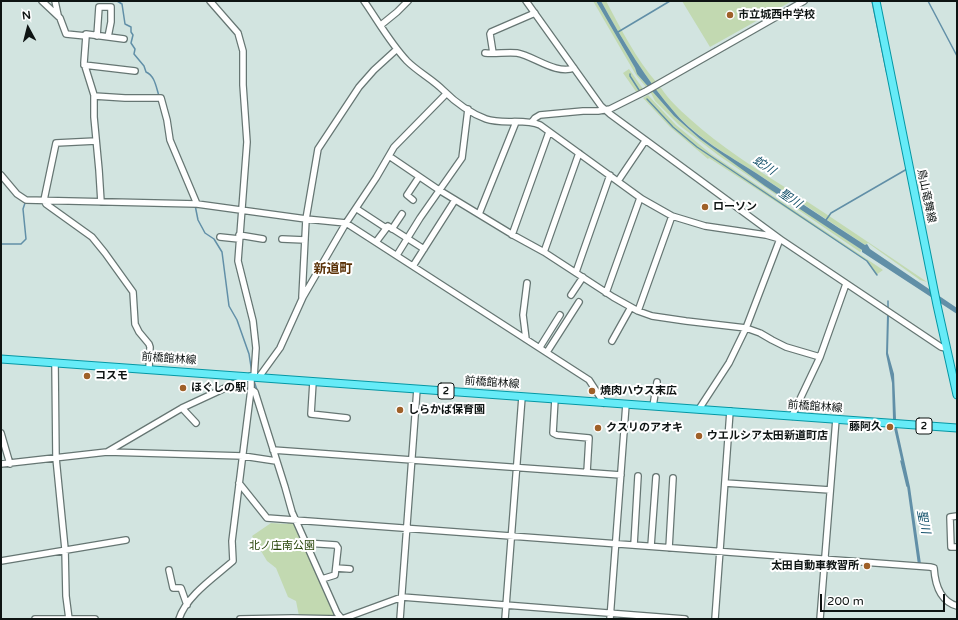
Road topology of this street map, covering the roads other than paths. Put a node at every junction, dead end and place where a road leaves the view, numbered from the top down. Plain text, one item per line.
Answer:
1 (42, 1) edge
2 (55, 1) edge
3 (210, 1) edge
4 (364, 1) edge
5 (408, 1) edge
6 (526, 1) edge
7 (804, 1) edge
8 (876, 1) edge
9 (535, 14) junction
10 (58, 15) junction
11 (381, 25) junction
12 (86, 36) junction
13 (97, 36) junction
14 (108, 37) junction
15 (124, 39) dead end
16 (397, 49) junction
17 (485, 53) dead end
18 (493, 54) junction
19 (84, 64) junction
20 (574, 68) junction
21 (136, 71) dead end
22 (446, 94) junction
23 (94, 96) junction
24 (468, 109) junction
25 (606, 111) junction
26 (516, 122) junction
27 (532, 122) junction
28 (549, 132) junction
29 (96, 141) junction
30 (645, 141) junction
31 (580, 153) junction
32 (389, 156) junction
33 (1, 175) edge
34 (610, 175) junction
35 (419, 177) junction
36 (618, 181) junction
37 (439, 190) junction
38 (640, 198) junction
39 (44, 200) junction
40 (412, 200) dead end
41 (455, 200) junction
42 (101, 202) junction
43 (197, 204) junction
44 (357, 209) junction
45 (242, 210) junction
46 (402, 214) dead end
47 (479, 214) junction
48 (672, 216) junction
49 (306, 220) junction
50 (346, 223) junction
51 (389, 228) junction
52 (512, 235) junction
53 (220, 237) dead end
54 (239, 237) junction
55 (407, 238) junction
56 (262, 239) dead end
57 (282, 239) dead end
58 (780, 239) junction
59 (305, 240) junction
60 (376, 242) junction
61 (424, 249) junction
62 (544, 252) junction
63 (397, 255) junction
64 (413, 266) junction
65 (576, 272) junction
66 (583, 277) junction
67 (527, 283) dead end
68 (846, 284) junction
69 (606, 293) junction
70 (571, 295) dead end
71 (302, 299) junction
72 (579, 302) dead end
73 (630, 307) junction
74 (638, 311) junction
75 (560, 315) dead end
76 (746, 328) junction
77 (526, 339) junction
78 (612, 341) dead end
79 (540, 347) junction
80 (946, 348) junction
81 (547, 352) junction
82 (820, 357) junction
83 (1, 359) edge
84 (55, 363) junction
85 (149, 369) junction
86 (255, 377) junction
87 (313, 382) junction
88 (657, 382) dead end
89 (251, 389) junction
90 (417, 389) junction
91 (957, 394) edge
92 (522, 396) junction
93 (555, 399) junction
94 (604, 403) junction
95 (626, 404) junction
96 (653, 406) junction
97 (182, 408) junction
98 (699, 409) junction
99 (730, 411) junction
100 (792, 416) junction
101 (347, 418) dead end
102 (836, 419) junction
103 (196, 423) dead end
104 (957, 428) edge
105 (1, 433) edge
106 (272, 450) junction
107 (107, 452) junction
108 (243, 456) junction
109 (56, 458) junction
110 (412, 460) junction
111 (276, 461) junction
112 (1, 464) edge
113 (10, 464) junction
114 (516, 467) junction
115 (588, 472) junction
116 (621, 475) junction
117 (638, 476) dead end
118 (656, 477) dead end
119 (673, 478) dead end
120 (239, 483) junction
121 (725, 483) junction
122 (830, 490) junction
123 (957, 516) edge
124 (296, 520) junction
125 (407, 529) junction
126 (511, 536) junction
127 (954, 536) edge
128 (126, 540) dead end
129 (305, 543) junction
130 (616, 544) junction
131 (634, 545) junction
132 (651, 546) junction
133 (957, 547) edge
134 (669, 548) junction
135 (64, 549) junction
136 (720, 551) junction
137 (825, 559) junction
138 (1, 560) edge
139 (336, 568) junction
140 (350, 569) dead end
141 (169, 570) dead end
142 (322, 579) junction
143 (402, 597) junction
144 (187, 605) junction
145 (506, 606) junction
146 (957, 606) edge
147 (610, 616) edge
148 (34, 619) edge
149 (69, 619) edge
150 (95, 619) edge
151 (179, 619) edge
152 (240, 619) edge
153 (262, 619) edge
154 (342, 619) edge
155 (400, 619) edge
156 (505, 619) edge
157 (685, 619) edge
158 (715, 619) edge
159 (820, 619) edge

1 - 10 street
2 - 10 street
3 - 45 street
4 - 11 street
5 - 11 street
6 - 9 street
7 - 25 street
8 - 80 main road, 鳥山竜舞線
9 - 18 street
9 - 20 street
10 - 12 street
11 - 16 street
12 - 13 street
12 - 19 street
13 - 14 street
13 - 14 street
14 - 15 street
16 - 22 street
16 - 49 street
17 - 18 street
18 - 20 street
19 - 21 street
19 - 23 street
20 - 25 street
22 - 24 street
22 - 32 street
23 - 29 street
23 - 43 street
24 - 26 street
24 - 37 street
25 - 27 street
25 - 30 street
26 - 27 street
26 - 47 street
27 - 28 street
28 - 31 street
28 - 52 street
29 - 39 street
29 - 42 street
30 - 36 street
30 - 58 street
31 - 34 street
31 - 62 street
32 - 35 street
32 - 44 street
33 - 39 street
34 - 36 street
34 - 65 street
35 - 37 street
35 - 40 street
36 - 38 street
37 - 41 street
37 - 55 street
38 - 48 street
38 - 69 street
39 - 42 street
39 - 85 street
41 - 47 street
41 - 61 street
42 - 43 street
43 - 45 street
44 - 50 street
44 - 51 street
45 - 49 street
45 - 54 street
46 - 51 street
47 - 52 street
48 - 58 street
48 - 74 street
49 - 50 street
49 - 59 street
50 - 60 street
50 - 71 street
51 - 55 street
51 - 60 street
52 - 62 street
53 - 54 street
54 - 56 street
54 - 86 street
55 - 61 street
55 - 63 street
57 - 59 street
58 - 68 street
58 - 76 street
59 - 71 street
60 - 63 street
61 - 64 street
62 - 65 street
63 - 64 street
64 - 77 street
65 - 66 street
66 - 69 street
66 - 70 street
67 - 77 street
68 - 80 street
68 - 82 street
69 - 73 street
71 - 86 street
72 - 81 street
73 - 74 street
73 - 78 street
74 - 76 street
75 - 79 street
76 - 82 street
76 - 98 street
77 - 79 street
79 - 81 street
80 - 91 main road, 鳥山竜舞線
81 - 94 street
82 - 100 street
83 - 84 main road, 前橋館林線 / 2
84 - 85 main road, 前橋館林線 / 2
84 - 109 street
85 - 86 main road, 前橋館林線 / 2
86 - 87 main road, 前橋館林線 / 2
86 - 89 street
86 - 97 street
87 - 90 main road, 前橋館林線 / 2
87 - 101 street
88 - 96 street
89 - 106 street
89 - 108 street
90 - 92 main road, 前橋館林線 / 2
90 - 110 street
92 - 93 main road, 前橋館林線 / 2
92 - 114 street
93 - 94 main road, 前橋館林線 / 2
93 - 115 street
94 - 95 main road, 前橋館林線 / 2
95 - 96 main road, 前橋館林線 / 2
95 - 116 street
96 - 98 main road, 前橋館林線 / 2
97 - 103 street
97 - 107 street
98 - 99 main road, 前橋館林線 / 2
99 - 100 main road, 前橋館林線 / 2
99 - 121 street
100 - 102 main road, 前橋館林線 / 2
102 - 104 main road, 前橋館林線 / 2
102 - 122 street
105 - 113 street
106 - 110 street
106 - 111 street
107 - 108 street
107 - 109 street
108 - 111 street
108 - 120 street
109 - 113 street
109 - 135 street
110 - 114 street
110 - 125 street
111 - 124 street
112 - 113 street
114 - 115 street
114 - 126 street
115 - 116 street
116 - 130 street
117 - 131 street
118 - 132 street
119 - 134 street
120 - 124 street
120 - 144 street
121 - 122 street
121 - 136 street
122 - 137 street
123 - 127 street
124 - 125 street
124 - 129 street
125 - 126 street
125 - 143 street
126 - 130 street
126 - 145 street
127 - 133 street
128 - 135 street
129 - 139 street
129 - 142 street
130 - 131 street
130 - 147 street
131 - 132 street
132 - 134 street
134 - 136 street
135 - 138 street
135 - 149 street
136 - 137 street
136 - 158 street
137 - 146 street
137 - 159 street
139 - 140 street
139 - 142 street
141 - 144 street
142 - 154 street
143 - 145 street
143 - 154 street
143 - 155 street
144 - 151 street
145 - 147 street
145 - 156 street
147 - 157 street
148 - 149 street
149 - 150 street
152 - 153 street
153 - 154 street

